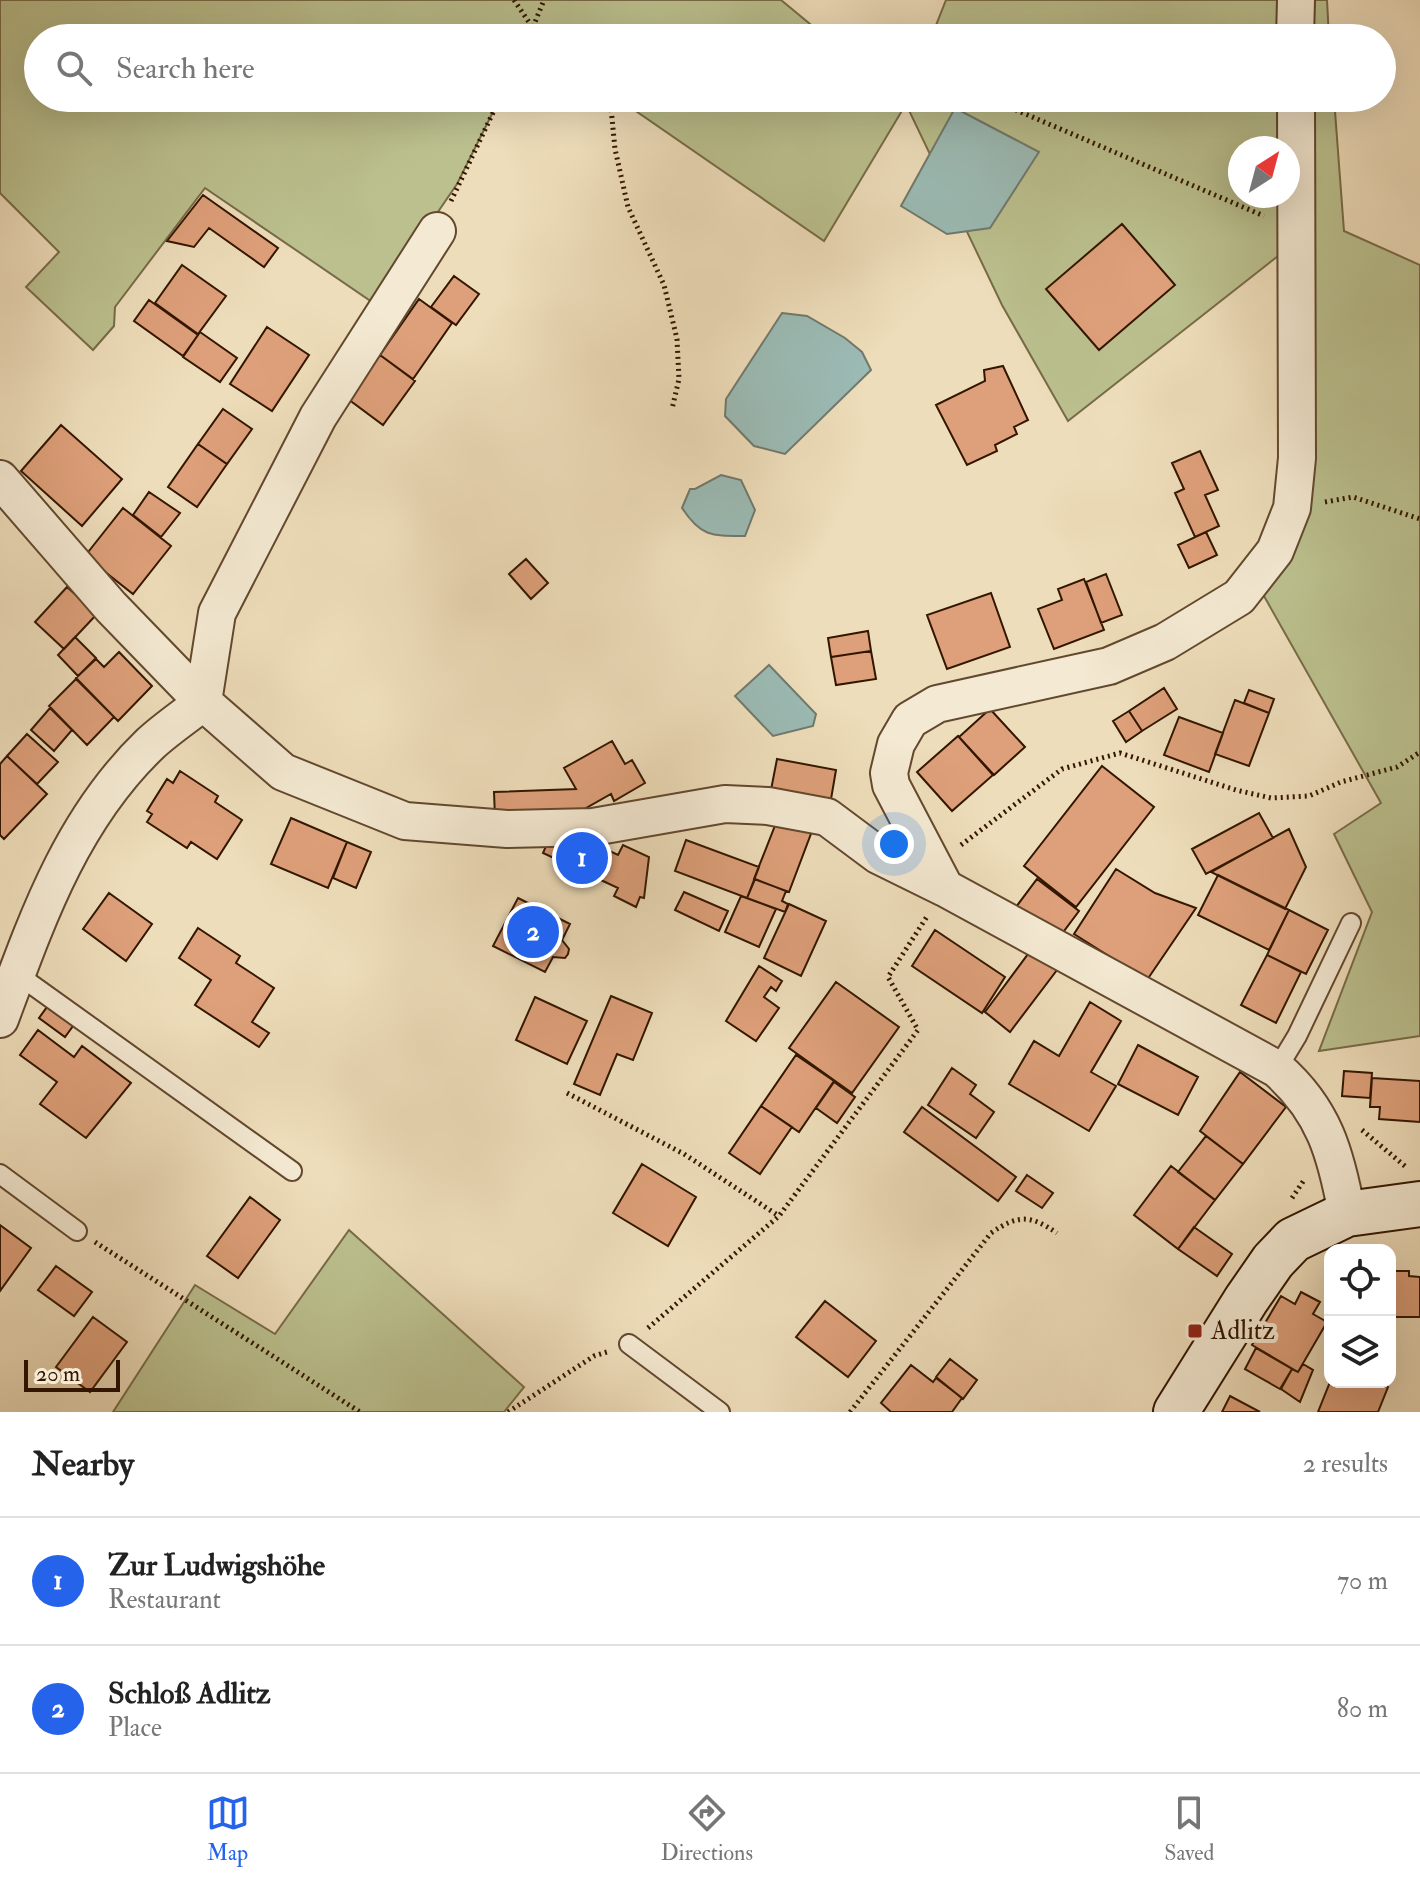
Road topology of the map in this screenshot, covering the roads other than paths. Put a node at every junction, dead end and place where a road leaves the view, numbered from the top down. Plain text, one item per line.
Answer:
1 (1296, 0) edge
2 (1295, 24) edge
3 (1296, 112) edge
4 (437, 231) road end
5 (0, 479) edge
6 (203, 702) junction
7 (940, 876) junction
8 (1351, 923) dead end
9 (17, 974) junction
10 (0, 1019) edge
11 (1277, 1069) junction
12 (292, 1171) dead end
13 (0, 1174) edge
14 (1420, 1204) edge
15 (1347, 1214) junction
16 (77, 1231) road end
17 (629, 1344) road end
18 (720, 1412) edge
19 (1176, 1412) edge

1 - 2 street
3 - 7 street
4 - 6 street
5 - 6 street
6 - 7 street
6 - 9 street
7 - 11 street
8 - 11 lane
9 - 10 street
9 - 12 lane
11 - 15 street
13 - 16 lane
14 - 15 main road
15 - 19 main road
17 - 18 lane

